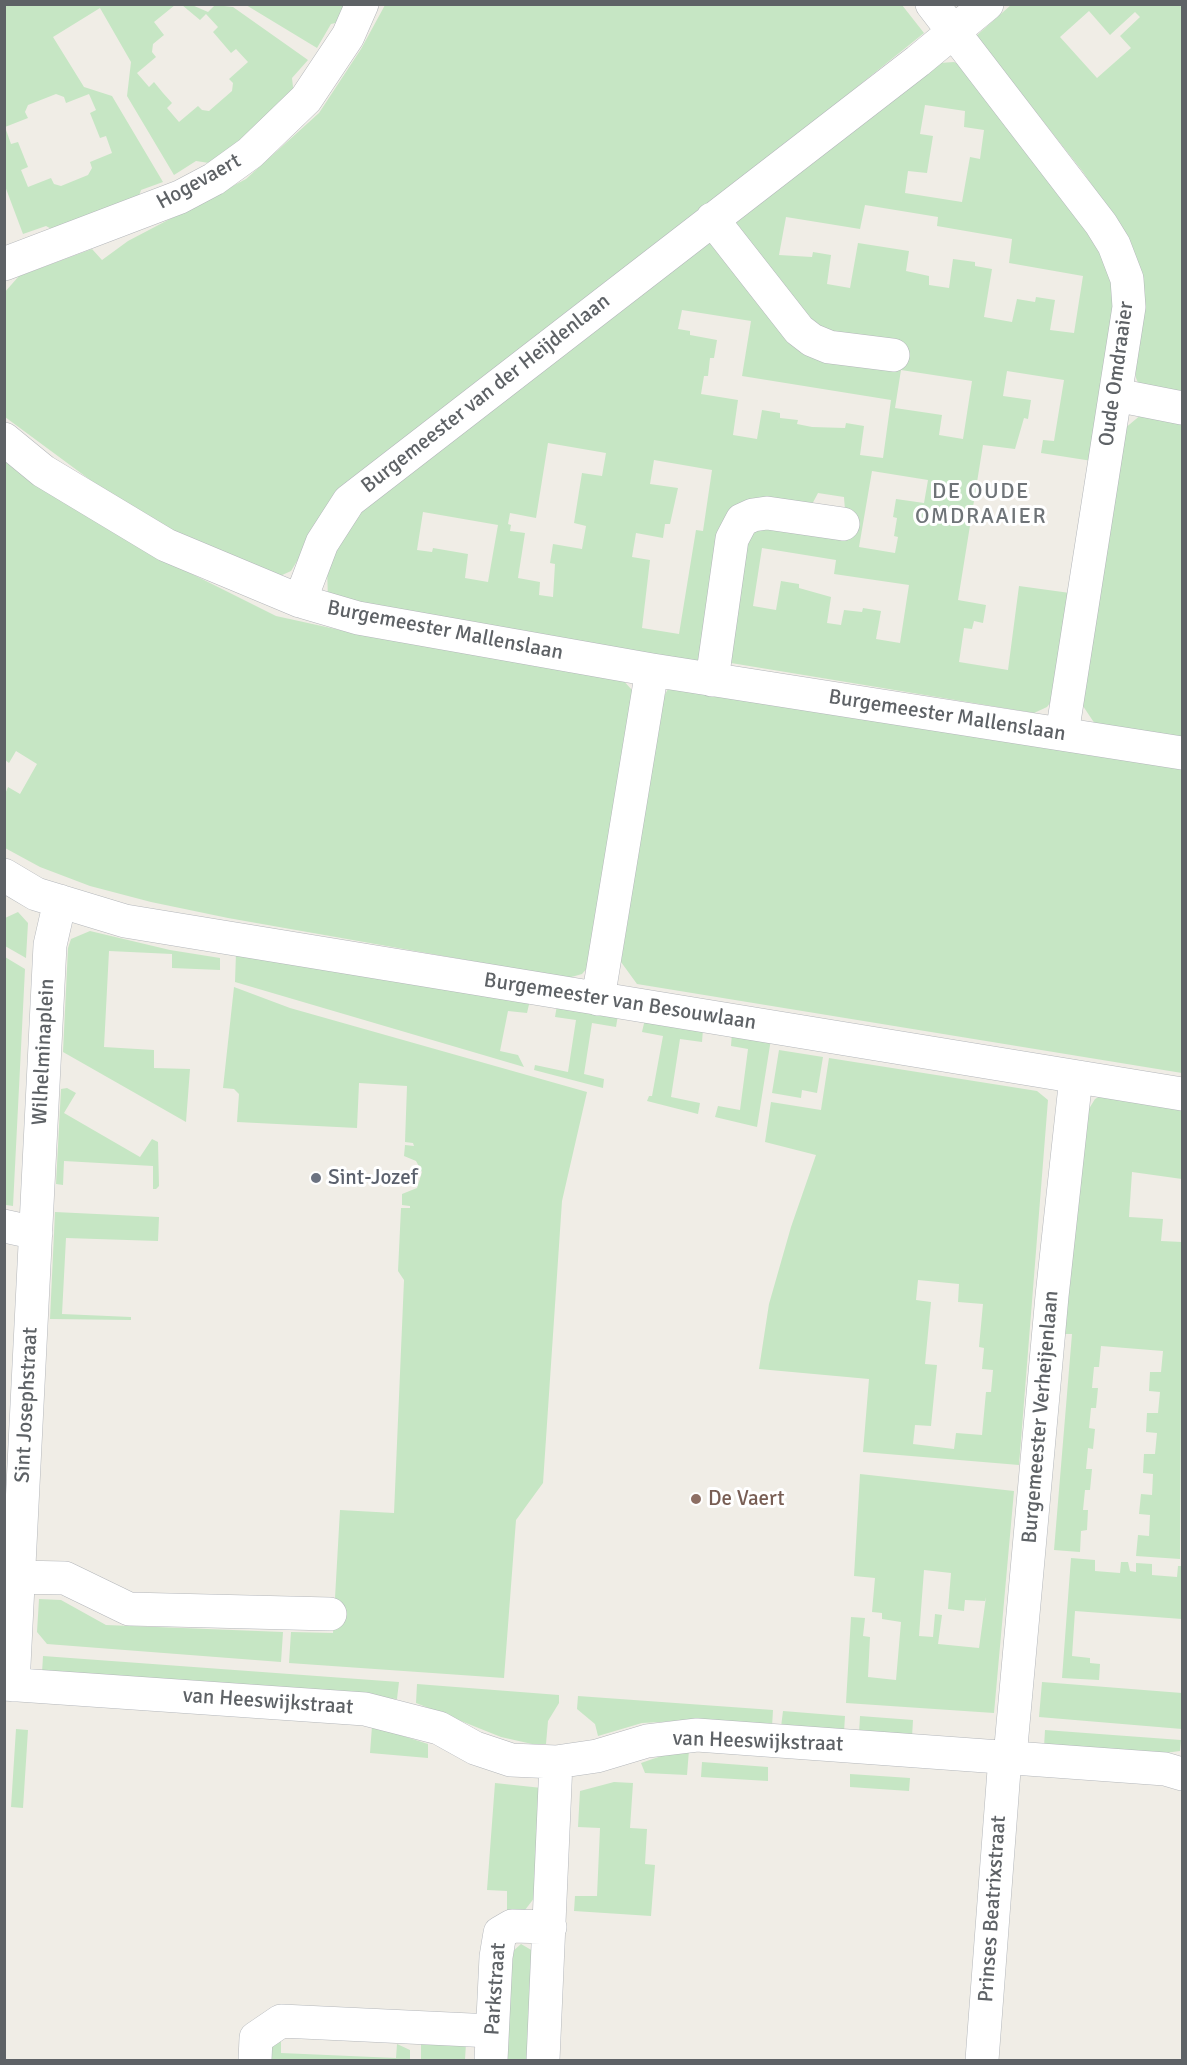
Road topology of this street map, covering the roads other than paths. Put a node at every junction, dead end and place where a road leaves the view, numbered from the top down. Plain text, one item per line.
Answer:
1 (362, 4) edge
2 (932, 4) edge
3 (987, 4) edge
4 (953, 32) junction
5 (712, 219) junction
6 (4, 264) edge
7 (893, 355) dead end
8 (1116, 395) junction
9 (1182, 408) edge
10 (4, 439) edge
11 (843, 524) dead end
12 (300, 600) junction
13 (652, 670) junction
14 (712, 680) junction
15 (1062, 734) junction
16 (1182, 753) edge
17 (4, 875) edge
18 (60, 901) junction
19 (598, 999) junction
20 (1076, 1077) junction
21 (1182, 1094) edge
22 (20, 1229) edge
23 (18, 1577) junction
24 (330, 1614) dead end
25 (9, 1685) edge
26 (1007, 1757) junction
27 (556, 1762) junction
28 (1177, 1768) edge
29 (550, 1927) junction
30 (492, 2046) edge
31 (255, 2061) edge
32 (543, 2061) edge
33 (982, 2061) edge

1 - 6 street, Hogevaert
2 - 4 street, Oude Omdraaier
3 - 4 street, Burgemeester van der Heijdenlaan
4 - 5 street, Burgemeester van der Heijdenlaan
4 - 8 street, Oude Omdraaier
5 - 7 street
5 - 12 street, Burgemeester van der Heijdenlaan
8 - 9 street
8 - 15 street, Oude Omdraaier
10 - 12 street, Burgemeester Mallenslaan
11 - 14 street
12 - 13 street, Burgemeester Mallenslaan
13 - 14 street, Burgemeester Mallenslaan
13 - 19 street
14 - 15 street, Burgemeester Mallenslaan
15 - 16 street, Burgemeester Mallenslaan
17 - 18 street
18 - 19 street, Burgemeester van Besouwlaan
18 - 22 street, Wilhelminaplein
19 - 20 street, Burgemeester van Besouwlaan
20 - 21 street, Burgemeester van Besouwlaan
20 - 26 street, Burgemeester Verheijenlaan
22 - 23 street, Sint Josephstraat
23 - 24 street
23 - 25 street, Sint Josephstraat
25 - 27 street, van Heeswijkstraat
26 - 27 street, van Heeswijkstraat
26 - 28 street, van Heeswijkstraat
26 - 33 street, Prinses Beatrixstraat
27 - 29 street
29 - 30 street, Parkstraat
29 - 32 street
30 - 31 street

